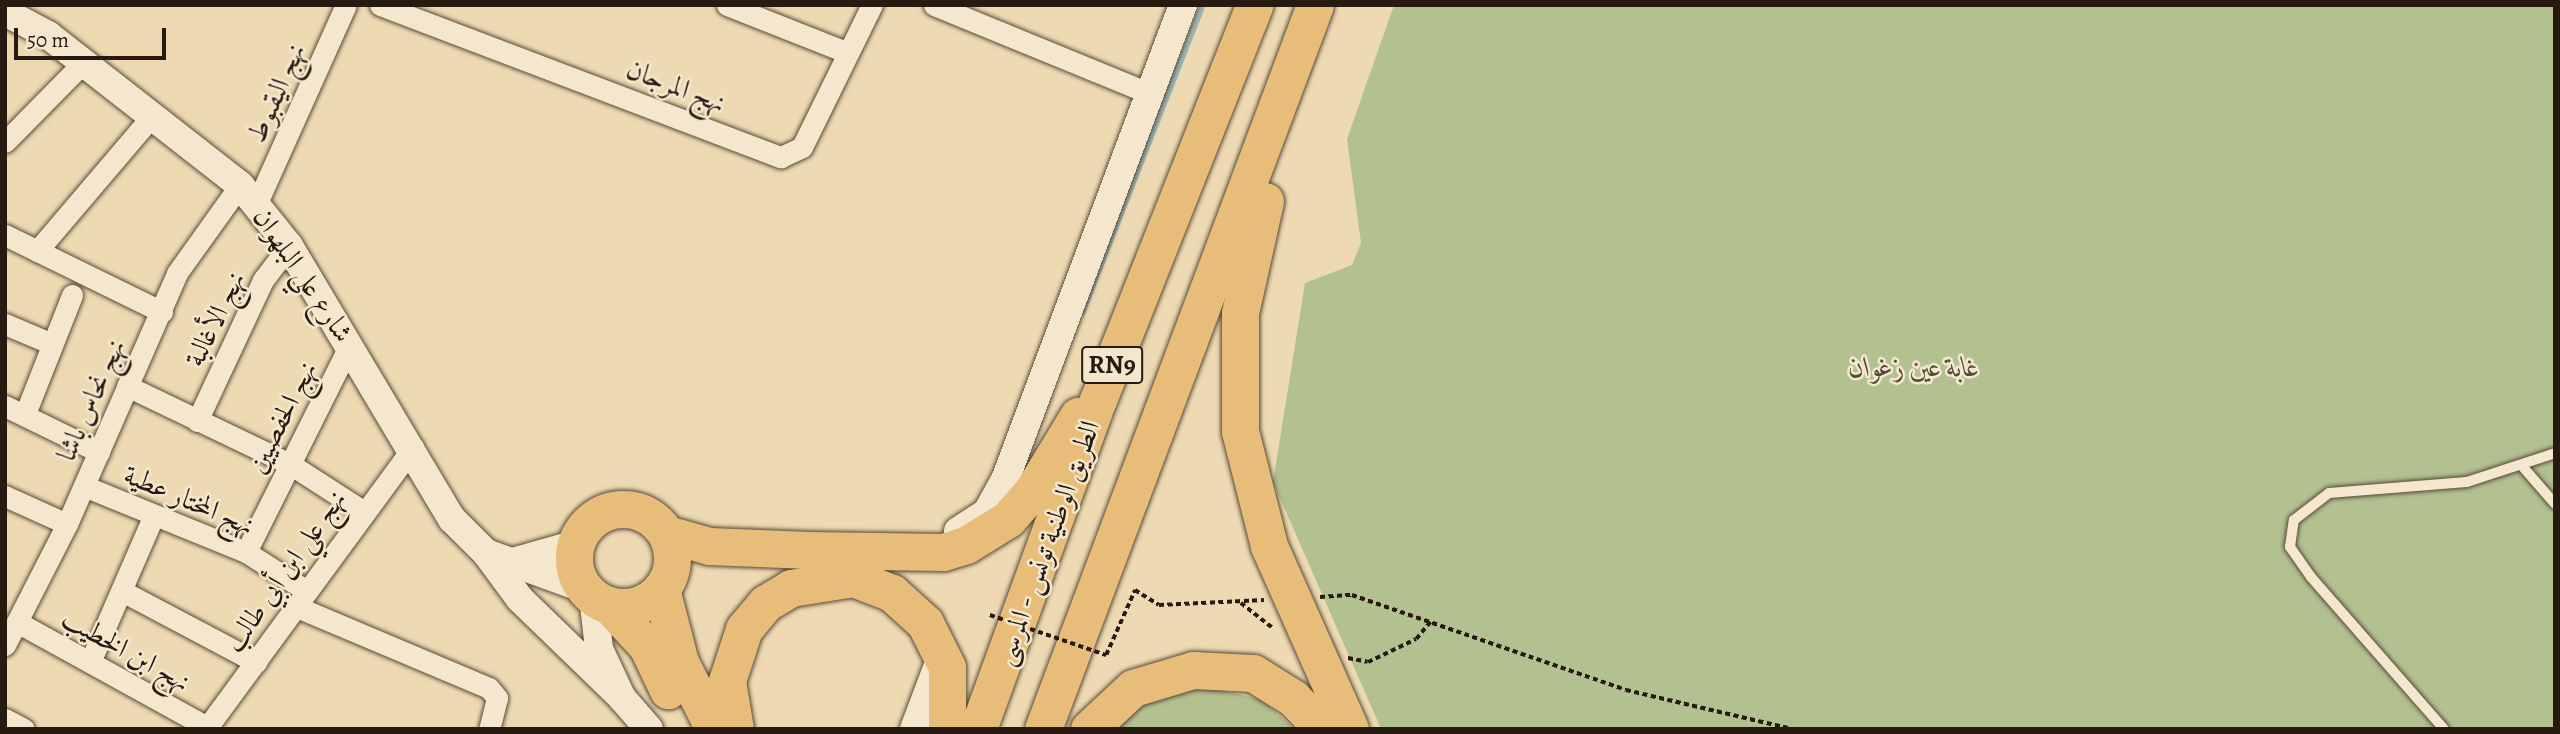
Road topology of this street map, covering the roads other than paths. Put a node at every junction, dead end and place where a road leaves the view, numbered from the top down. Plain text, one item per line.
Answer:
1 (346, 5) edge
2 (380, 5) edge
3 (727, 5) edge
4 (872, 5) edge
5 (933, 5) edge
6 (1183, 5) edge
7 (1254, 5) edge
8 (1315, 5) edge
9 (5, 12) edge
10 (848, 53) junction
11 (1294, 56) junction
12 (83, 63) junction
13 (1151, 94) junction
14 (151, 117) junction
15 (5, 142) edge
16 (248, 195) junction
17 (5, 235) edge
18 (289, 246) junction
19 (37, 251) junction
20 (72, 295) dead end
21 (162, 312) junction
22 (5, 324) edge
23 (50, 343) junction
24 (350, 344) junction
25 (127, 386) junction
26 (1098, 400) junction
27 (15, 410) edge
28 (197, 421) junction
29 (413, 447) junction
30 (99, 452) junction
31 (2555, 453) edge
32 (290, 464) junction
33 (2523, 467) junction
34 (84, 486) junction
35 (5, 496) edge
36 (2553, 497) edge
37 (361, 510) junction
38 (153, 517) junction
39 (68, 524) junction
40 (667, 534) junction
41 (576, 544) junction
42 (900, 551) junction
43 (246, 552) junction
44 (498, 558) junction
45 (661, 589) junction
46 (122, 591) junction
47 (596, 597) junction
48 (302, 599) junction
49 (17, 622) junction
50 (5, 645) edge
51 (943, 652) junction
52 (90, 662) junction
53 (256, 662) junction
54 (622, 698) junction
55 (5, 719) edge
56 (206, 728) edge
57 (24, 729) edge
58 (489, 729) edge
59 (649, 729) edge
60 (690, 729) edge
61 (714, 729) edge
62 (734, 729) edge
63 (914, 729) edge
64 (947, 729) edge
65 (978, 729) edge
66 (1042, 729) edge
67 (1089, 729) edge
68 (1323, 729) edge
69 (1350, 729) edge
70 (2444, 729) edge

1 - 16 street, نهج اليقبوط
2 - 10 street, نهج المرجان
3 - 10 street
4 - 10 street, نهج المرجان
5 - 13 street
6 - 13 street
7 - 26 highway, الطريق الوطنية تونس - المرسى / RN9
8 - 11 highway, RN9
9 - 12 street, شارع علي البلهوان
11 - 66 highway, RN9
11 - 69 highway
12 - 14 street, شارع علي البلهوان
12 - 15 street
13 - 42 street
14 - 16 street, شارع علي البلهوان
14 - 19 street
16 - 18 street, شارع علي البلهوان
16 - 21 street, نهج نحاس باشا
17 - 19 street
18 - 24 street, شارع علي البلهوان
18 - 28 street, نهج الأغالبة
19 - 21 street
20 - 23 street
21 - 25 street, نهج نحاس باشا
22 - 23 street
23 - 27 street
24 - 29 street, شارع علي البلهوان
24 - 32 street, نهج الحفصيين
25 - 28 street
25 - 30 street, نهج نحاس باشا
26 - 42 highway
26 - 65 highway, الطريق الوطنية تونس - المرسى / RN9
27 - 30 street
28 - 32 street
29 - 37 street, نهج علي ابن أبي طالب
29 - 44 street, شارع علي البلهوان
30 - 34 street, نهج نحاس باشا
31 - 33 lane
32 - 37 street
32 - 43 street, نهج الحفصيين
33 - 36 lane
33 - 70 lane
34 - 38 street, نهج المختار عطية
34 - 39 street, نهج نحاس باشا
35 - 39 street
37 - 48 street, نهج علي ابن أبي طالب
38 - 43 street, نهج المختار عطية
38 - 46 street
39 - 49 street, نهج نحاس باشا
40 - 41 highway
40 - 42 highway
40 - 45 highway
41 - 44 street
41 - 47 highway
43 - 48 street, نهج المختار عطية
44 - 47 street
44 - 54 street
45 - 47 highway
45 - 61 highway
46 - 52 street
46 - 53 street
47 - 54 street
47 - 60 highway
48 - 53 street, نهج علي ابن أبي طالب
48 - 58 street, نهج المختار عطية
49 - 50 street, نهج نحاس باشا
49 - 52 street, نهج ابن الخطيب
51 - 62 highway
51 - 63 street
51 - 64 highway
52 - 56 street, نهج ابن الخطيب
53 - 56 street, نهج علي ابن أبي طالب
54 - 59 street
55 - 57 street
67 - 68 highway

